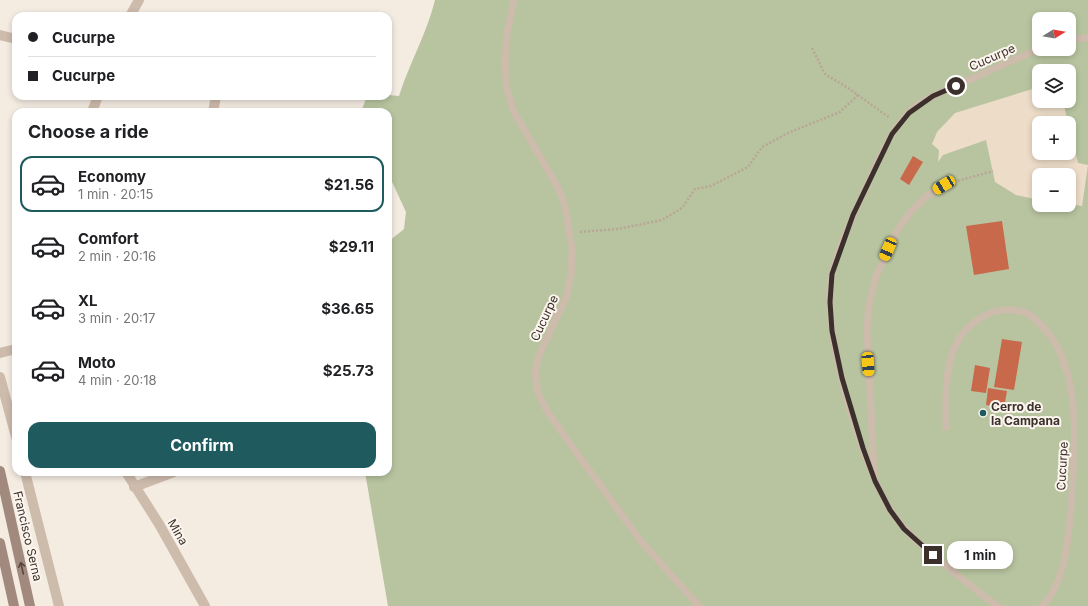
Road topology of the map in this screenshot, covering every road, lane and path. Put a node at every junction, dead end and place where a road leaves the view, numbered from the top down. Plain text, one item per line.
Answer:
1 (139, 0) edge
2 (514, 0) edge
3 (133, 12) edge
4 (0, 34) edge
5 (12, 38) edge
6 (1088, 38) edge
7 (1076, 39) edge
8 (812, 48) dead end
9 (1032, 52) edge
10 (858, 96) junction
11 (900, 124) junction
12 (993, 171) dead end
13 (944, 185) joint
14 (570, 232) junction
15 (12, 350) edge
16 (0, 353) edge
17 (0, 377) edge
18 (12, 422) edge
19 (946, 428) dead end
20 (0, 471) edge
21 (26, 476) edge
22 (128, 476) edge
23 (163, 476) edge
24 (875, 481) junction
25 (134, 486) junction
26 (0, 543) edge
27 (14, 606) edge
28 (30, 606) edge
29 (59, 606) edge
30 (205, 606) edge
31 (699, 606) edge
32 (998, 606) edge
33 (1042, 606) edge

1 - 3 street
2 - 14 lane, Cucurpe
4 - 5 street
6 - 7 lane
8 - 10 path
9 - 11 lane, Cucurpe
10 - 11 path
10 - 14 path
11 - 24 lane, Cucurpe
12 - 13 path
13 - 24 lane
14 - 31 lane, Cucurpe
15 - 16 street
17 - 18 street
19 - 33 lane, Cucurpe
28 -> 20 main road, Francisco Serna
21 - 29 street
22 - 25 street, Mina
23 - 25 street
24 - 32 lane, Cucurpe
25 - 30 street, Mina
26 - 27 main road

